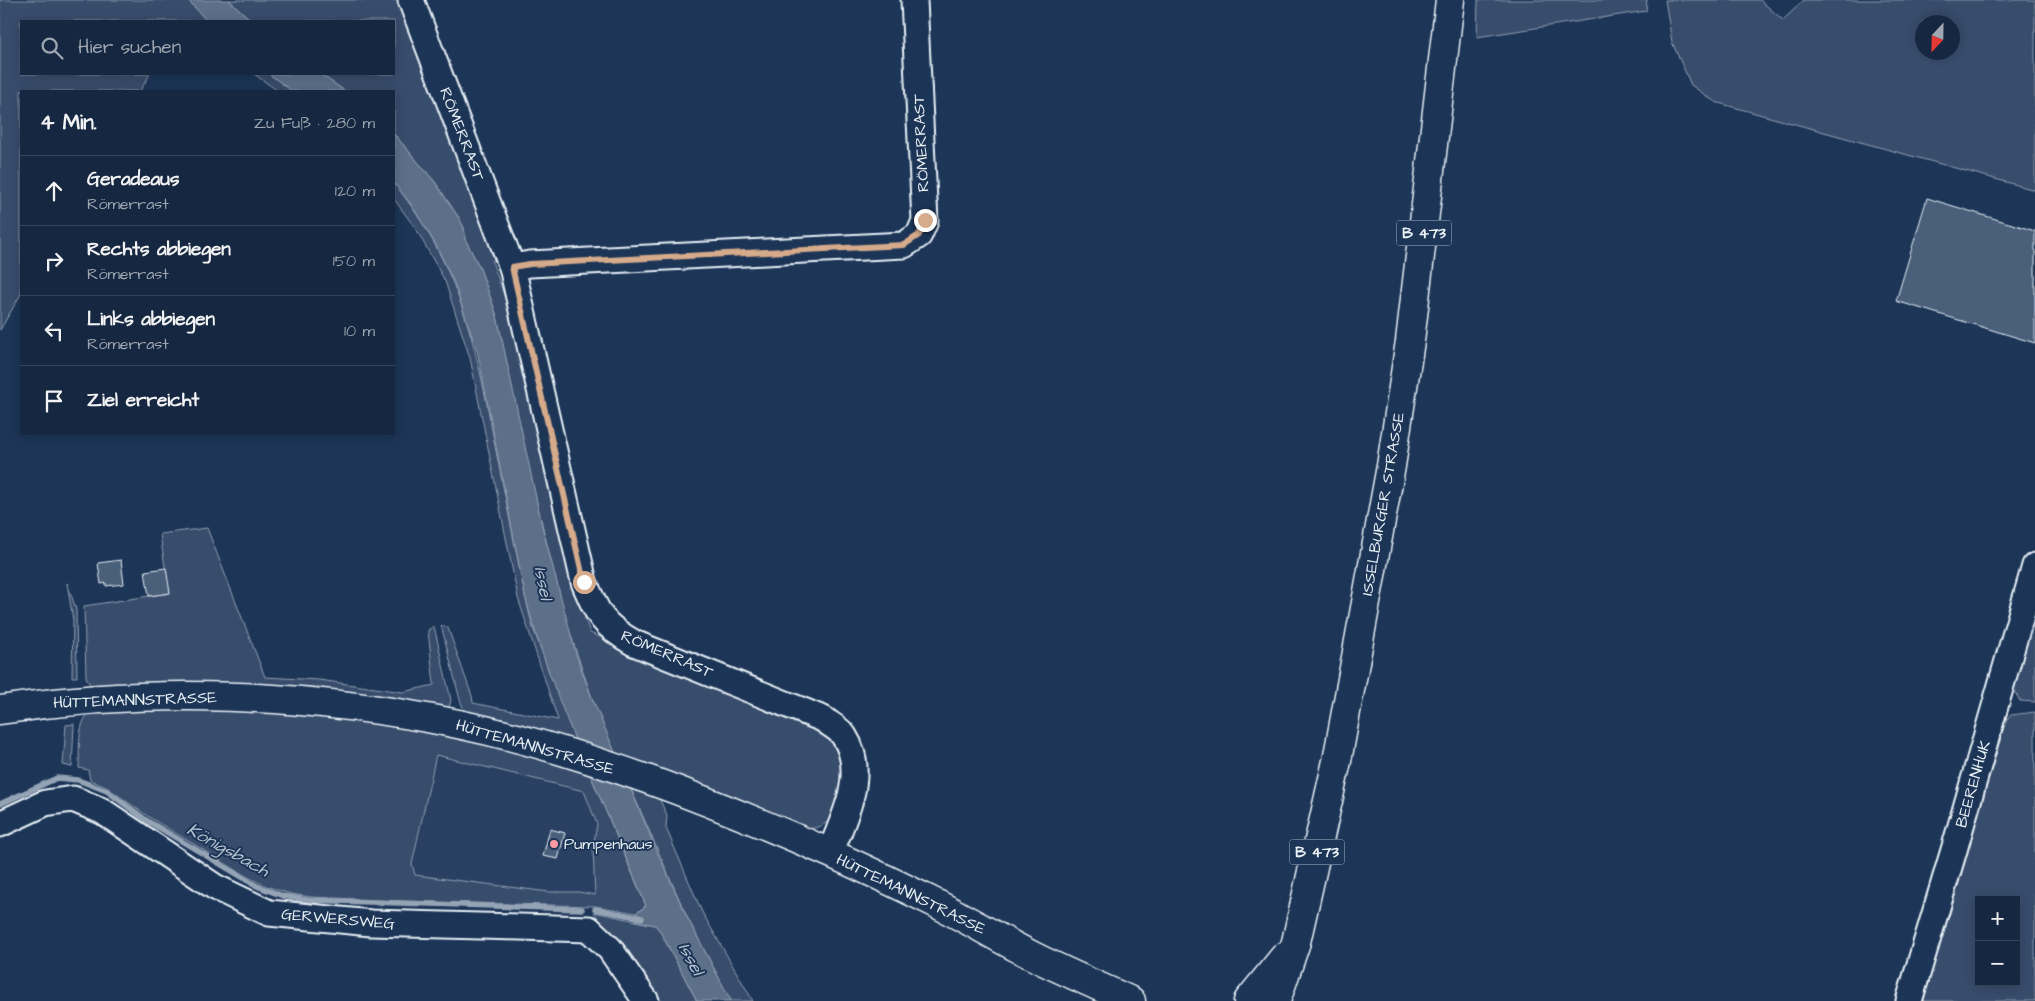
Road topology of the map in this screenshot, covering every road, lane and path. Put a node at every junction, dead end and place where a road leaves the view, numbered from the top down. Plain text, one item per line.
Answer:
1 (411, 0) edge
2 (914, 0) edge
3 (1450, 0) edge
4 (512, 267) junction
5 (2035, 566) edge
6 (0, 710) edge
7 (0, 824) edge
8 (830, 853) junction
9 (1296, 942) junction
10 (1032, 955) junction
11 (646, 1001) edge
12 (1104, 1001) edge
13 (1131, 1001) edge
14 (1248, 1001) edge
15 (1276, 1001) edge
16 (1909, 1001) edge

1 - 4 street, RÖMERRAST
2 - 4 street, RÖMERRAST
3 - 9 main road, ISSELBURGER STRASSE / B 473
4 - 8 street, RÖMERRAST
5 - 16 street, BEERENHUK
6 - 8 main road, HÜTTEMANNSTRASSE
7 - 11 street, GERWERSWEG
8 - 10 main road, HÜTTEMANNSTRASSE
9 - 14 main road, B 473
9 - 15 main road, ISSELBURGER STRASSE / B 473
10 - 12 main road, HÜTTEMANNSTRASSE
10 - 13 main road, HÜTTEMANNSTRASSE

